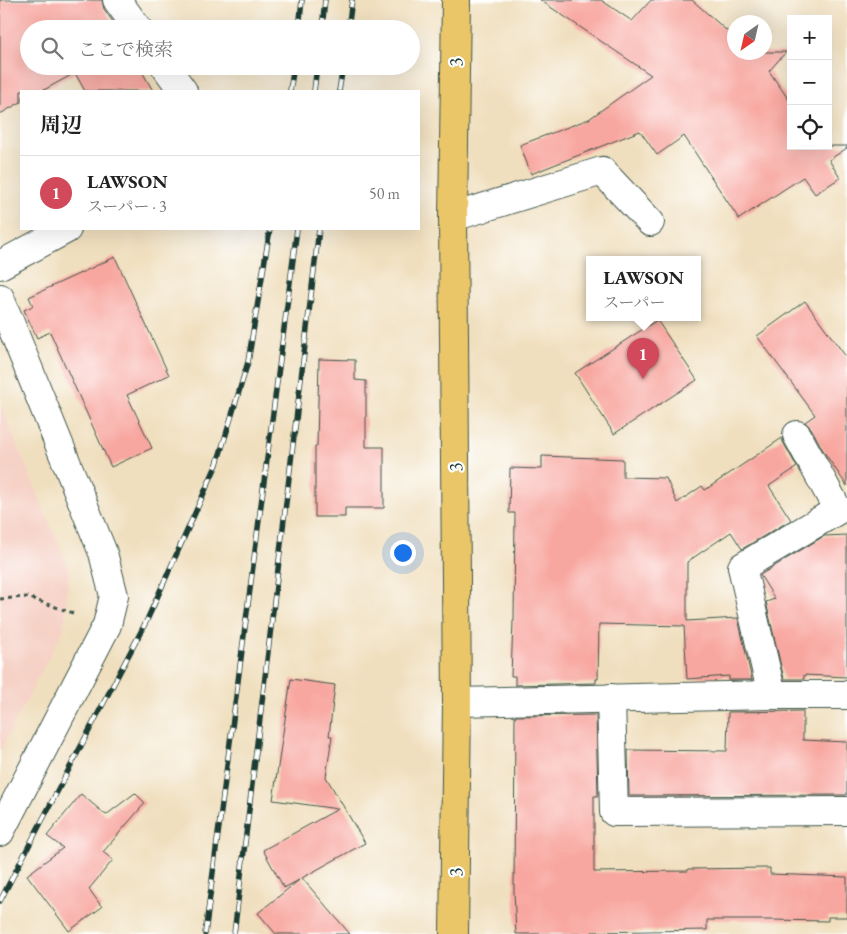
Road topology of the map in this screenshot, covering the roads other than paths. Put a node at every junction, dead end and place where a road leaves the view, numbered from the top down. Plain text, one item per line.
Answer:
1 (117, 0) edge
2 (456, 0) edge
3 (131, 20) edge
4 (171, 75) edge
5 (182, 90) edge
6 (452, 217) junction
7 (650, 222) dead end
8 (65, 230) edge
9 (0, 265) edge
10 (0, 298) edge
11 (797, 435) dead end
12 (772, 695) junction
13 (847, 695) edge
14 (611, 698) junction
15 (457, 702) junction
16 (847, 811) edge
17 (0, 832) edge
18 (454, 934) edge

1 - 3 street
2 - 6 main road, 3 / 3
4 - 5 street
6 - 7 street
6 - 15 main road, 3 / 3
8 - 9 street
10 - 17 street
11 - 12 street
12 - 13 street
12 - 14 street
14 - 15 street
14 - 16 street
15 - 18 main road, 3 / 3

